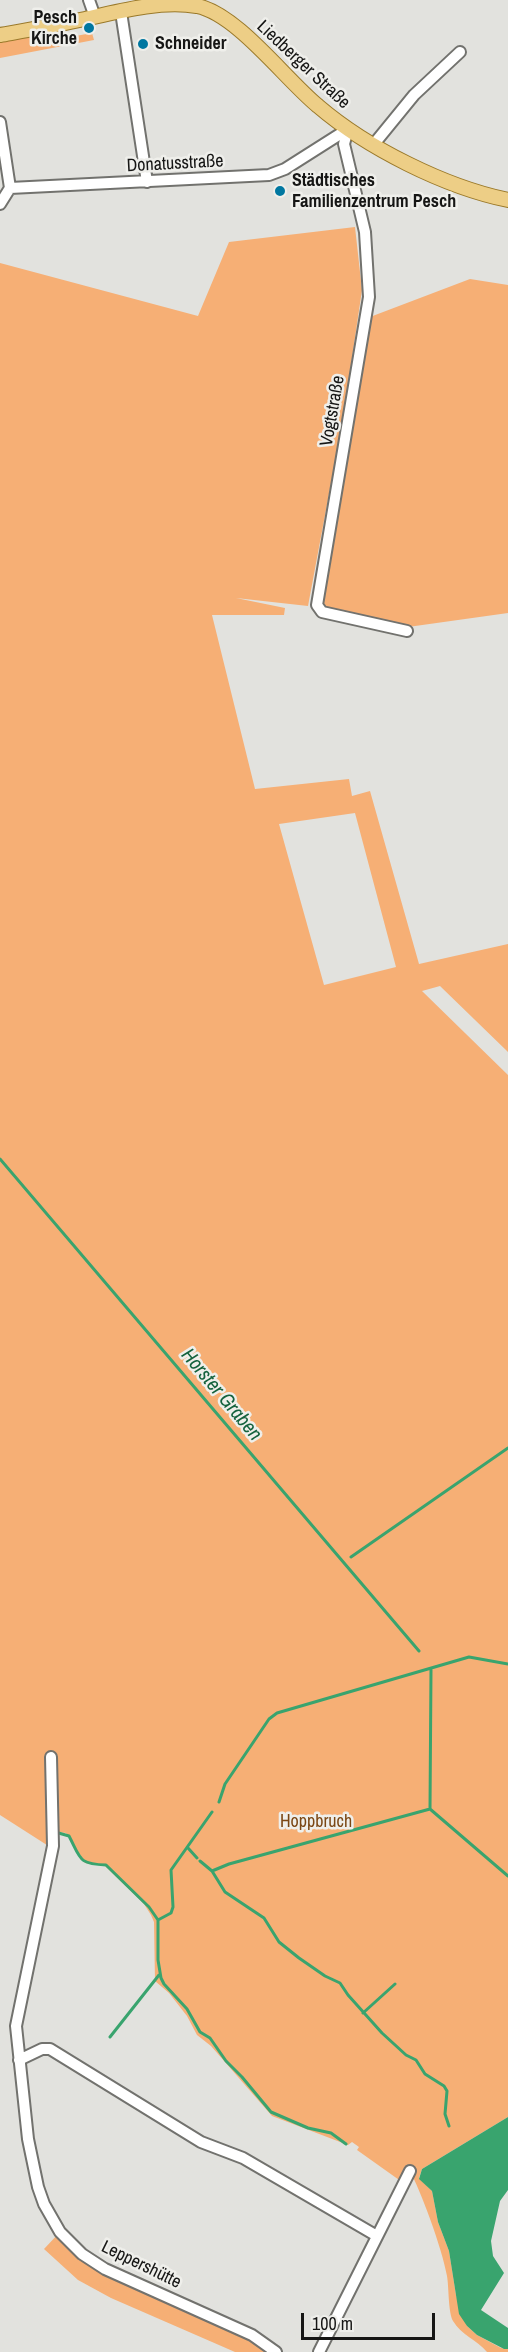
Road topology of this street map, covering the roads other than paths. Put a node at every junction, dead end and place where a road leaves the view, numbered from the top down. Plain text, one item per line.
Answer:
1 (89, 0) edge
2 (211, 5) edge
3 (121, 12) junction
4 (94, 17) junction
5 (0, 35) edge
6 (460, 52) dead end
7 (0, 122) edge
8 (348, 129) junction
9 (374, 144) junction
10 (147, 182) junction
11 (10, 188) junction
12 (508, 200) edge
13 (0, 204) edge
14 (407, 631) dead end
15 (51, 1757) dead end
16 (19, 2060) junction
17 (410, 2171) dead end
18 (377, 2236) junction
19 (276, 2352) edge
20 (319, 2352) edge

1 - 4 street
2 - 3 main road
2 - 8 main road, Liedberger Straße
3 - 4 main road
3 - 10 street
4 - 5 main road
6 - 9 street
7 - 11 street
8 - 9 main road, Liedberger Straße
8 - 10 street, Donatusstraße
8 - 14 street, Vogtstraße
9 - 12 main road, Liedberger Straße
10 - 11 street, Donatusstraße
11 - 13 street
15 - 16 street, Leppershütte
16 - 18 street
16 - 19 street, Leppershütte
17 - 18 street
18 - 20 street

